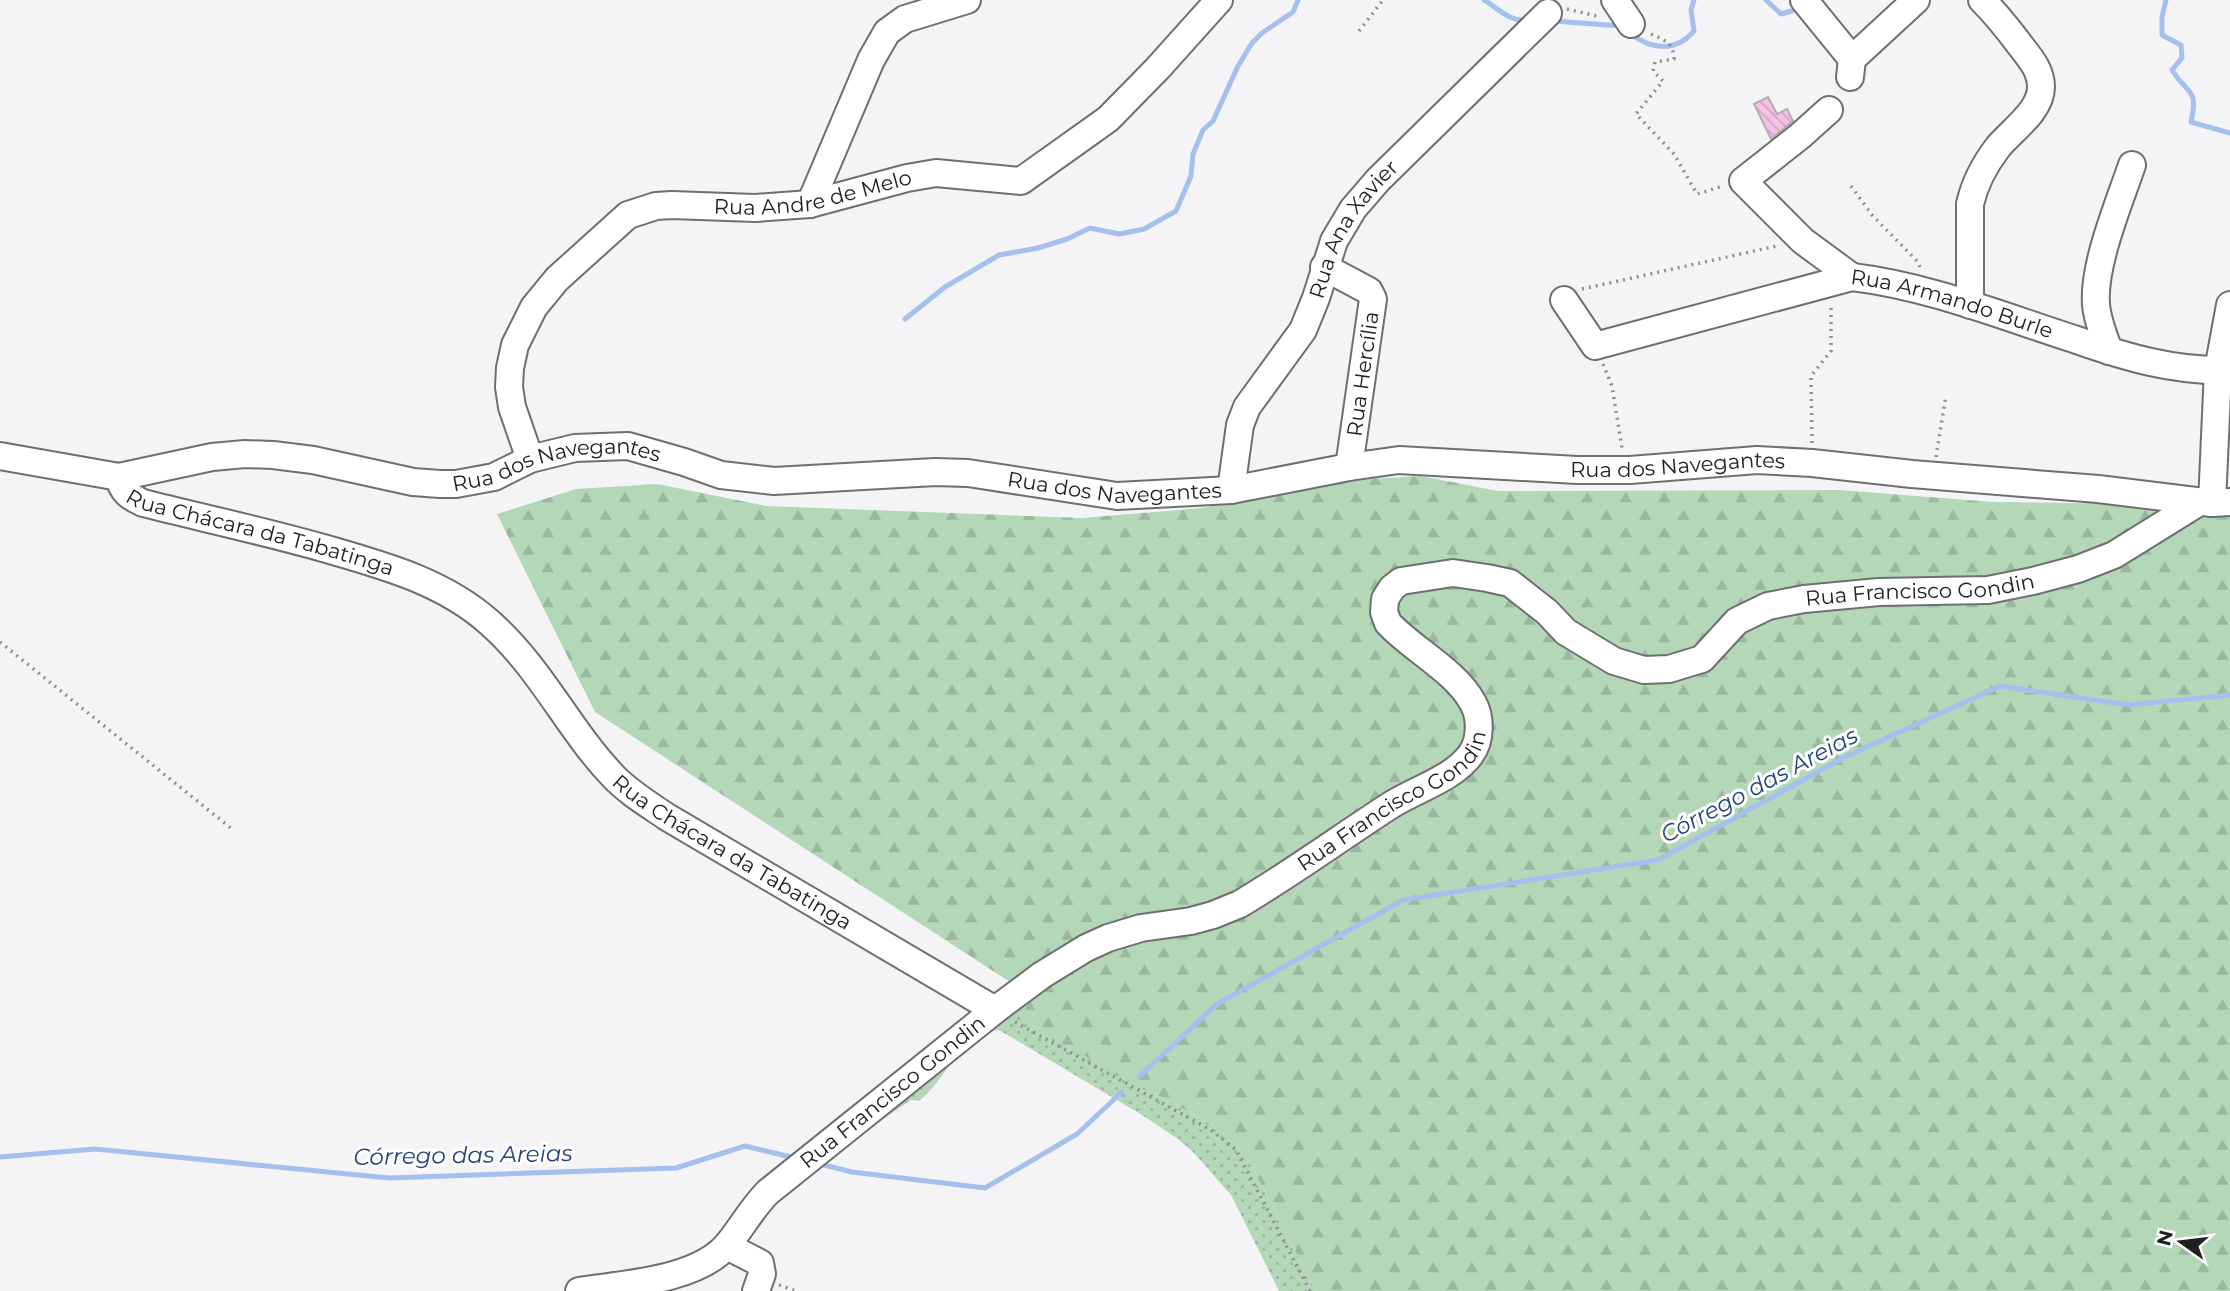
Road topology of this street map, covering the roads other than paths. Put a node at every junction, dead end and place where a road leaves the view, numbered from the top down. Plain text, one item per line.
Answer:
1 (967, 0) edge
2 (1219, 0) edge
3 (1615, 0) edge
4 (1916, 0) edge
5 (1982, 0) edge
6 (1809, 7) edge
7 (1544, 17) dead end
8 (1631, 24) dead end
9 (1829, 110) dead end
10 (2132, 165) dead end
11 (810, 204) junction
12 (1324, 267) junction
13 (1841, 280) junction
14 (1564, 300) road end
15 (2230, 304) edge
16 (1970, 305) junction
17 (2109, 351) junction
18 (2224, 370) edge
19 (6, 456) edge
20 (530, 459) junction
21 (1349, 467) junction
22 (119, 477) junction
23 (1231, 490) junction
24 (2214, 502) edge
25 (995, 1010) junction
26 (727, 1246) junction
27 (579, 1291) edge
28 (756, 1291) edge

1 - 11 street
2 - 11 street, Rua Andre de Melo
3 - 8 street
4 - 6 street
5 - 16 street
7 - 12 street, Rua Ana Xavier
9 - 13 street
10 - 17 street
11 - 20 street, Rua Andre de Melo
12 - 21 street, Rua Hercília
12 - 23 street, Rua Ana Xavier
13 - 14 street, Rua Armando Burle
13 - 16 street, Rua Armando Burle
15 - 18 street
16 - 17 street, Rua Armando Burle
17 - 18 street, Rua Armando Burle
18 - 24 street
19 - 22 street, Rua dos Navegantes
20 - 22 street, Rua dos Navegantes
20 - 23 street, Rua dos Navegantes
21 - 23 street, Rua dos Navegantes
21 - 24 street, Rua dos Navegantes
22 - 25 street, Rua Chácara da Tabatinga
24 - 25 street, Rua Francisco Gondin
25 - 26 street, Rua Francisco Gondin
26 - 27 street, Rua Francisco Gondin
26 - 28 street

